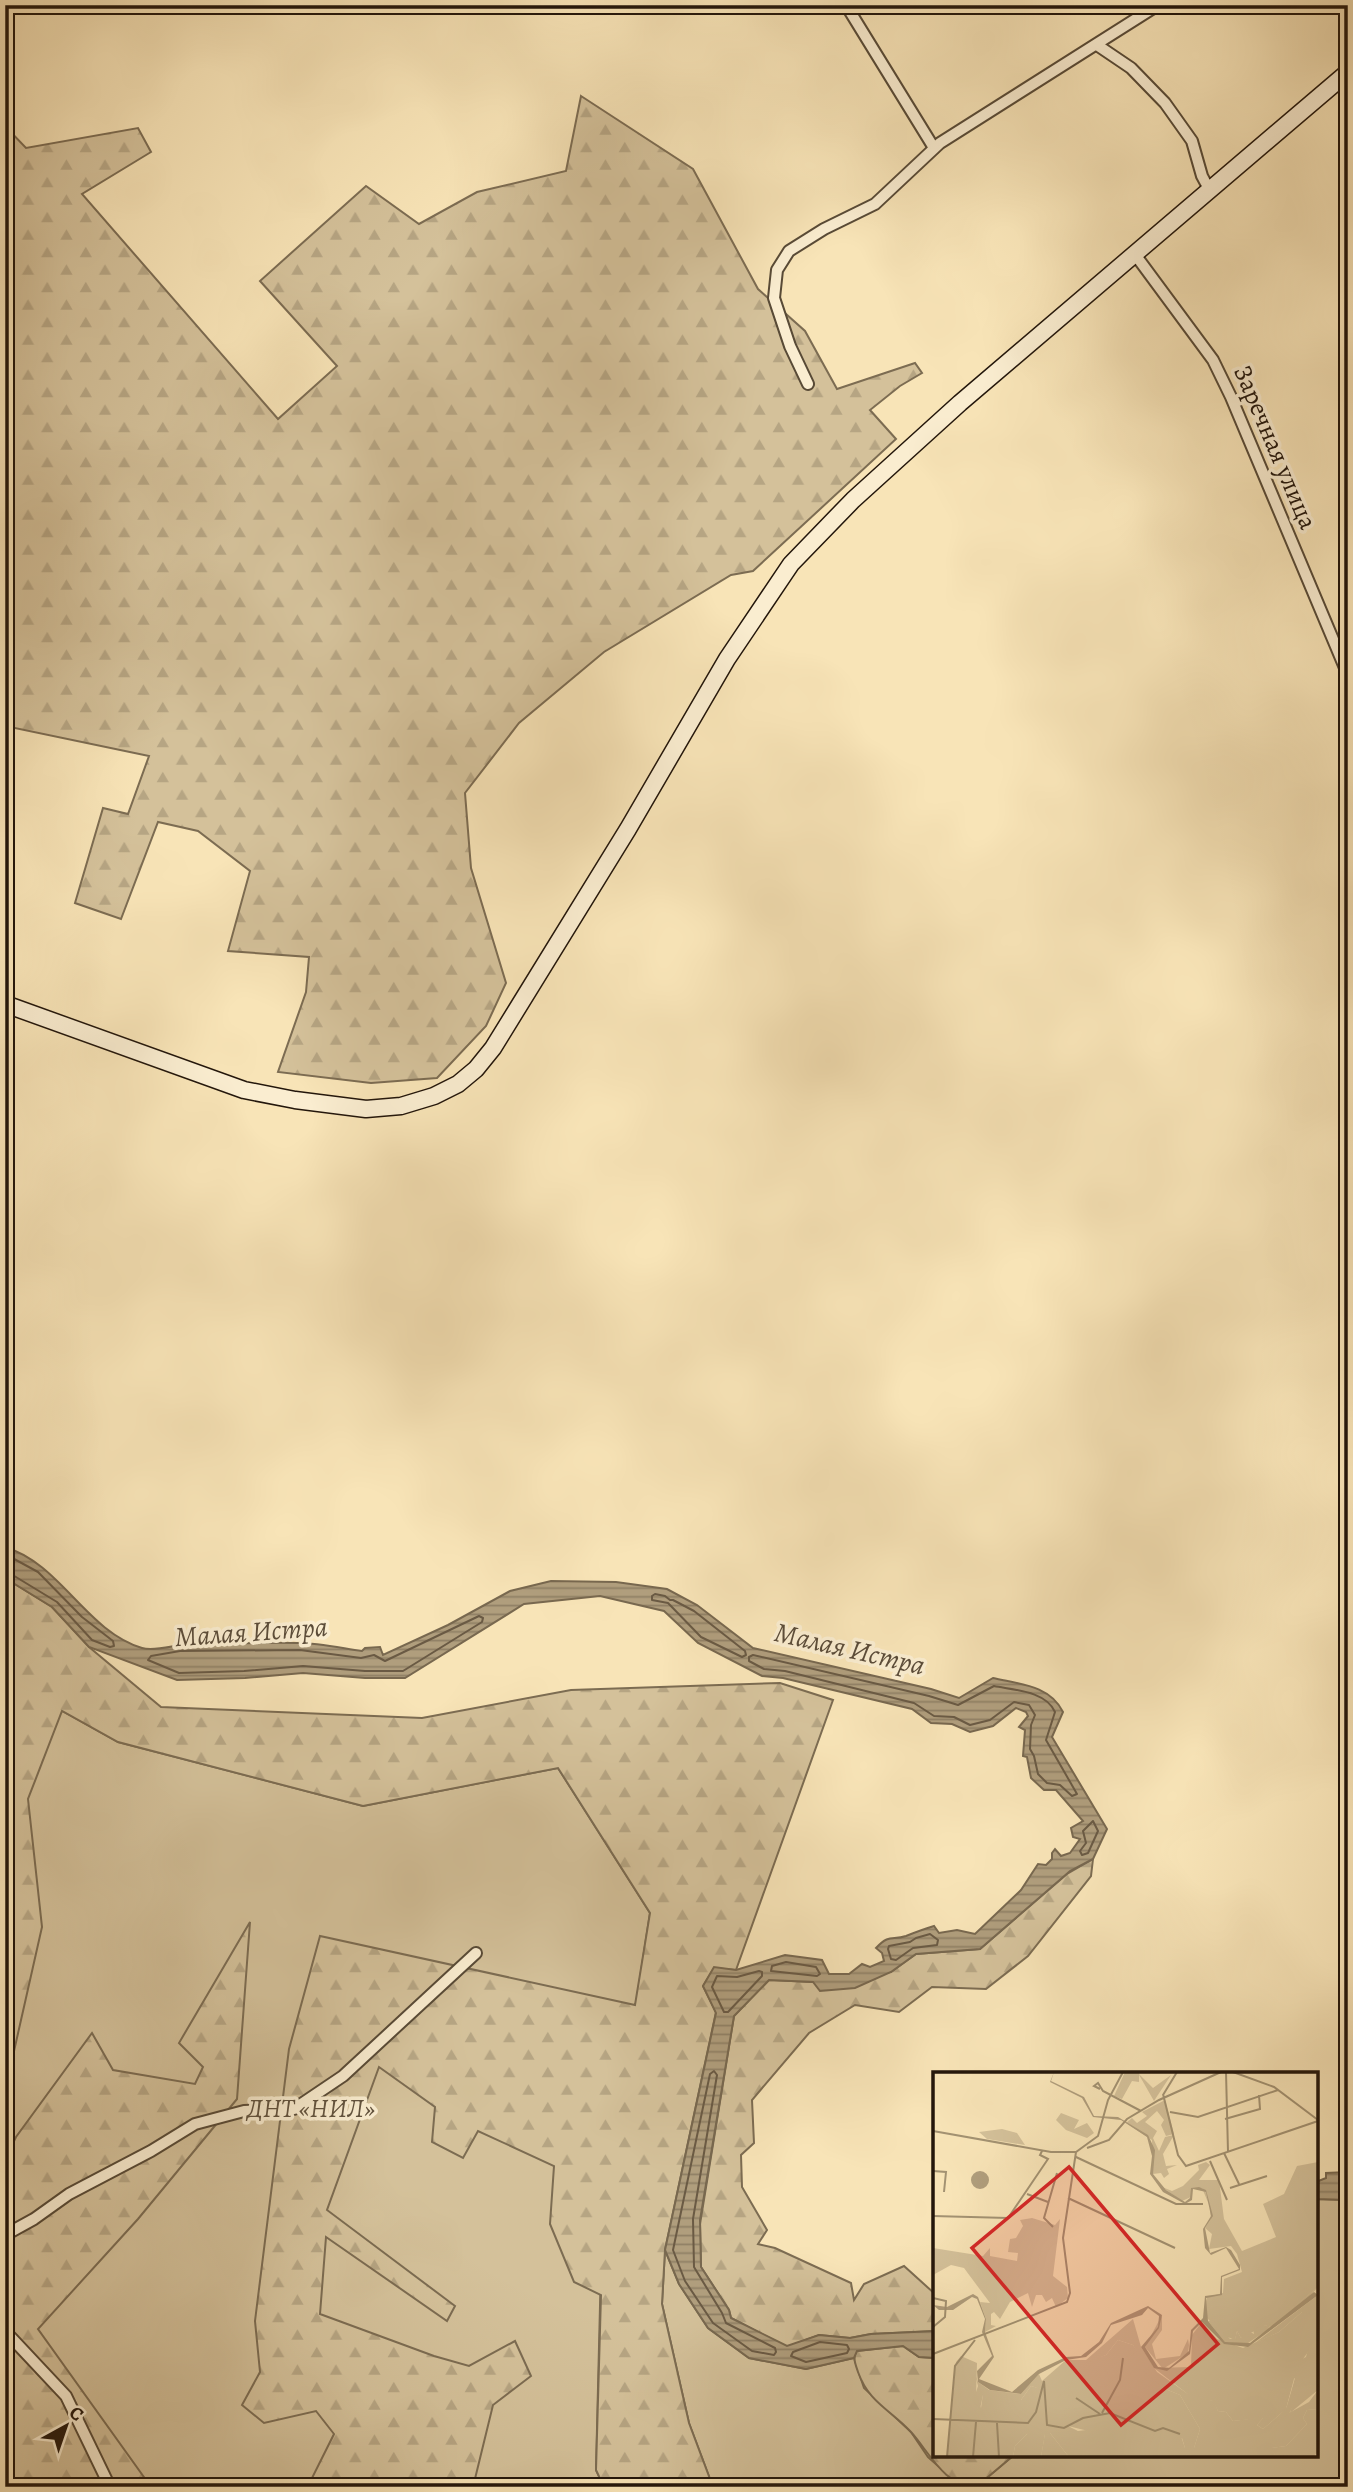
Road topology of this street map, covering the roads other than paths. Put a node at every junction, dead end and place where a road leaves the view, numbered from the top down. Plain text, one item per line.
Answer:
1 (846, 5) edge
2 (1158, 5) edge
3 (1097, 45) junction
4 (1348, 72) edge
5 (934, 148) junction
6 (1209, 189) junction
7 (1135, 253) junction
8 (808, 384) dead end
9 (1348, 675) edge
10 (5, 1004) edge
11 (475, 1953) dead end
12 (5, 2235) edge
13 (5, 2331) edge
14 (110, 2487) edge

1 - 5 street
2 - 3 street
3 - 5 street
3 - 6 street
4 - 6 main road
5 - 8 street
6 - 7 main road
7 - 9 street, Заречная улица
7 - 10 main road
11 - 12 street
13 - 14 street

